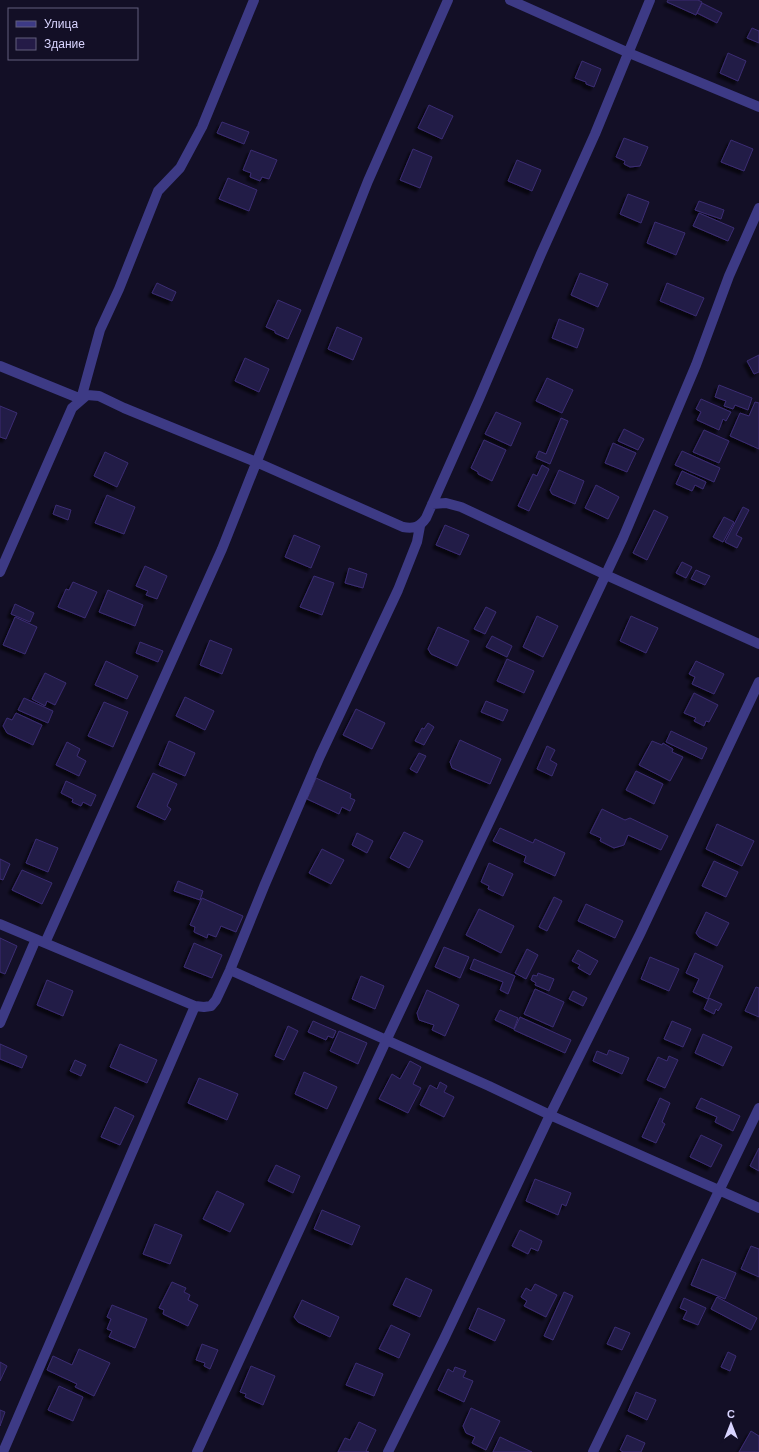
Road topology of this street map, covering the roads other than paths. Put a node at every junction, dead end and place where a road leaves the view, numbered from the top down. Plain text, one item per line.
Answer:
1 (254, 0) edge
2 (448, 0) edge
3 (510, 0) edge
4 (650, 0) edge
5 (629, 53) junction
6 (759, 107) edge
7 (759, 208) edge
8 (0, 366) edge
9 (81, 399) junction
10 (256, 462) junction
11 (432, 504) junction
12 (420, 526) junction
13 (0, 572) edge
14 (606, 575) junction
15 (759, 644) edge
16 (759, 682) edge
17 (0, 924) edge
18 (41, 941) junction
19 (230, 970) junction
20 (195, 1006) junction
21 (0, 1023) edge
22 (386, 1041) junction
23 (759, 1108) edge
24 (550, 1115) junction
25 (720, 1190) junction
26 (759, 1208) edge
27 (3, 1452) edge
28 (197, 1452) edge
29 (388, 1452) edge
30 (593, 1452) edge

1 - 9 street
2 - 10 street
3 - 5 street
4 - 5 street
5 - 6 street
5 - 11 street
7 - 14 street
8 - 9 street
9 - 10 street
9 - 13 street
10 - 12 street
10 - 18 street
11 - 12 street
11 - 14 street
12 - 19 street
14 - 15 street
14 - 22 street
16 - 24 street
17 - 18 street
18 - 20 street
18 - 21 street
19 - 20 street
19 - 22 street
20 - 27 street
22 - 24 street
22 - 28 street
23 - 25 street
24 - 25 street
24 - 29 street
25 - 26 street
25 - 30 street

